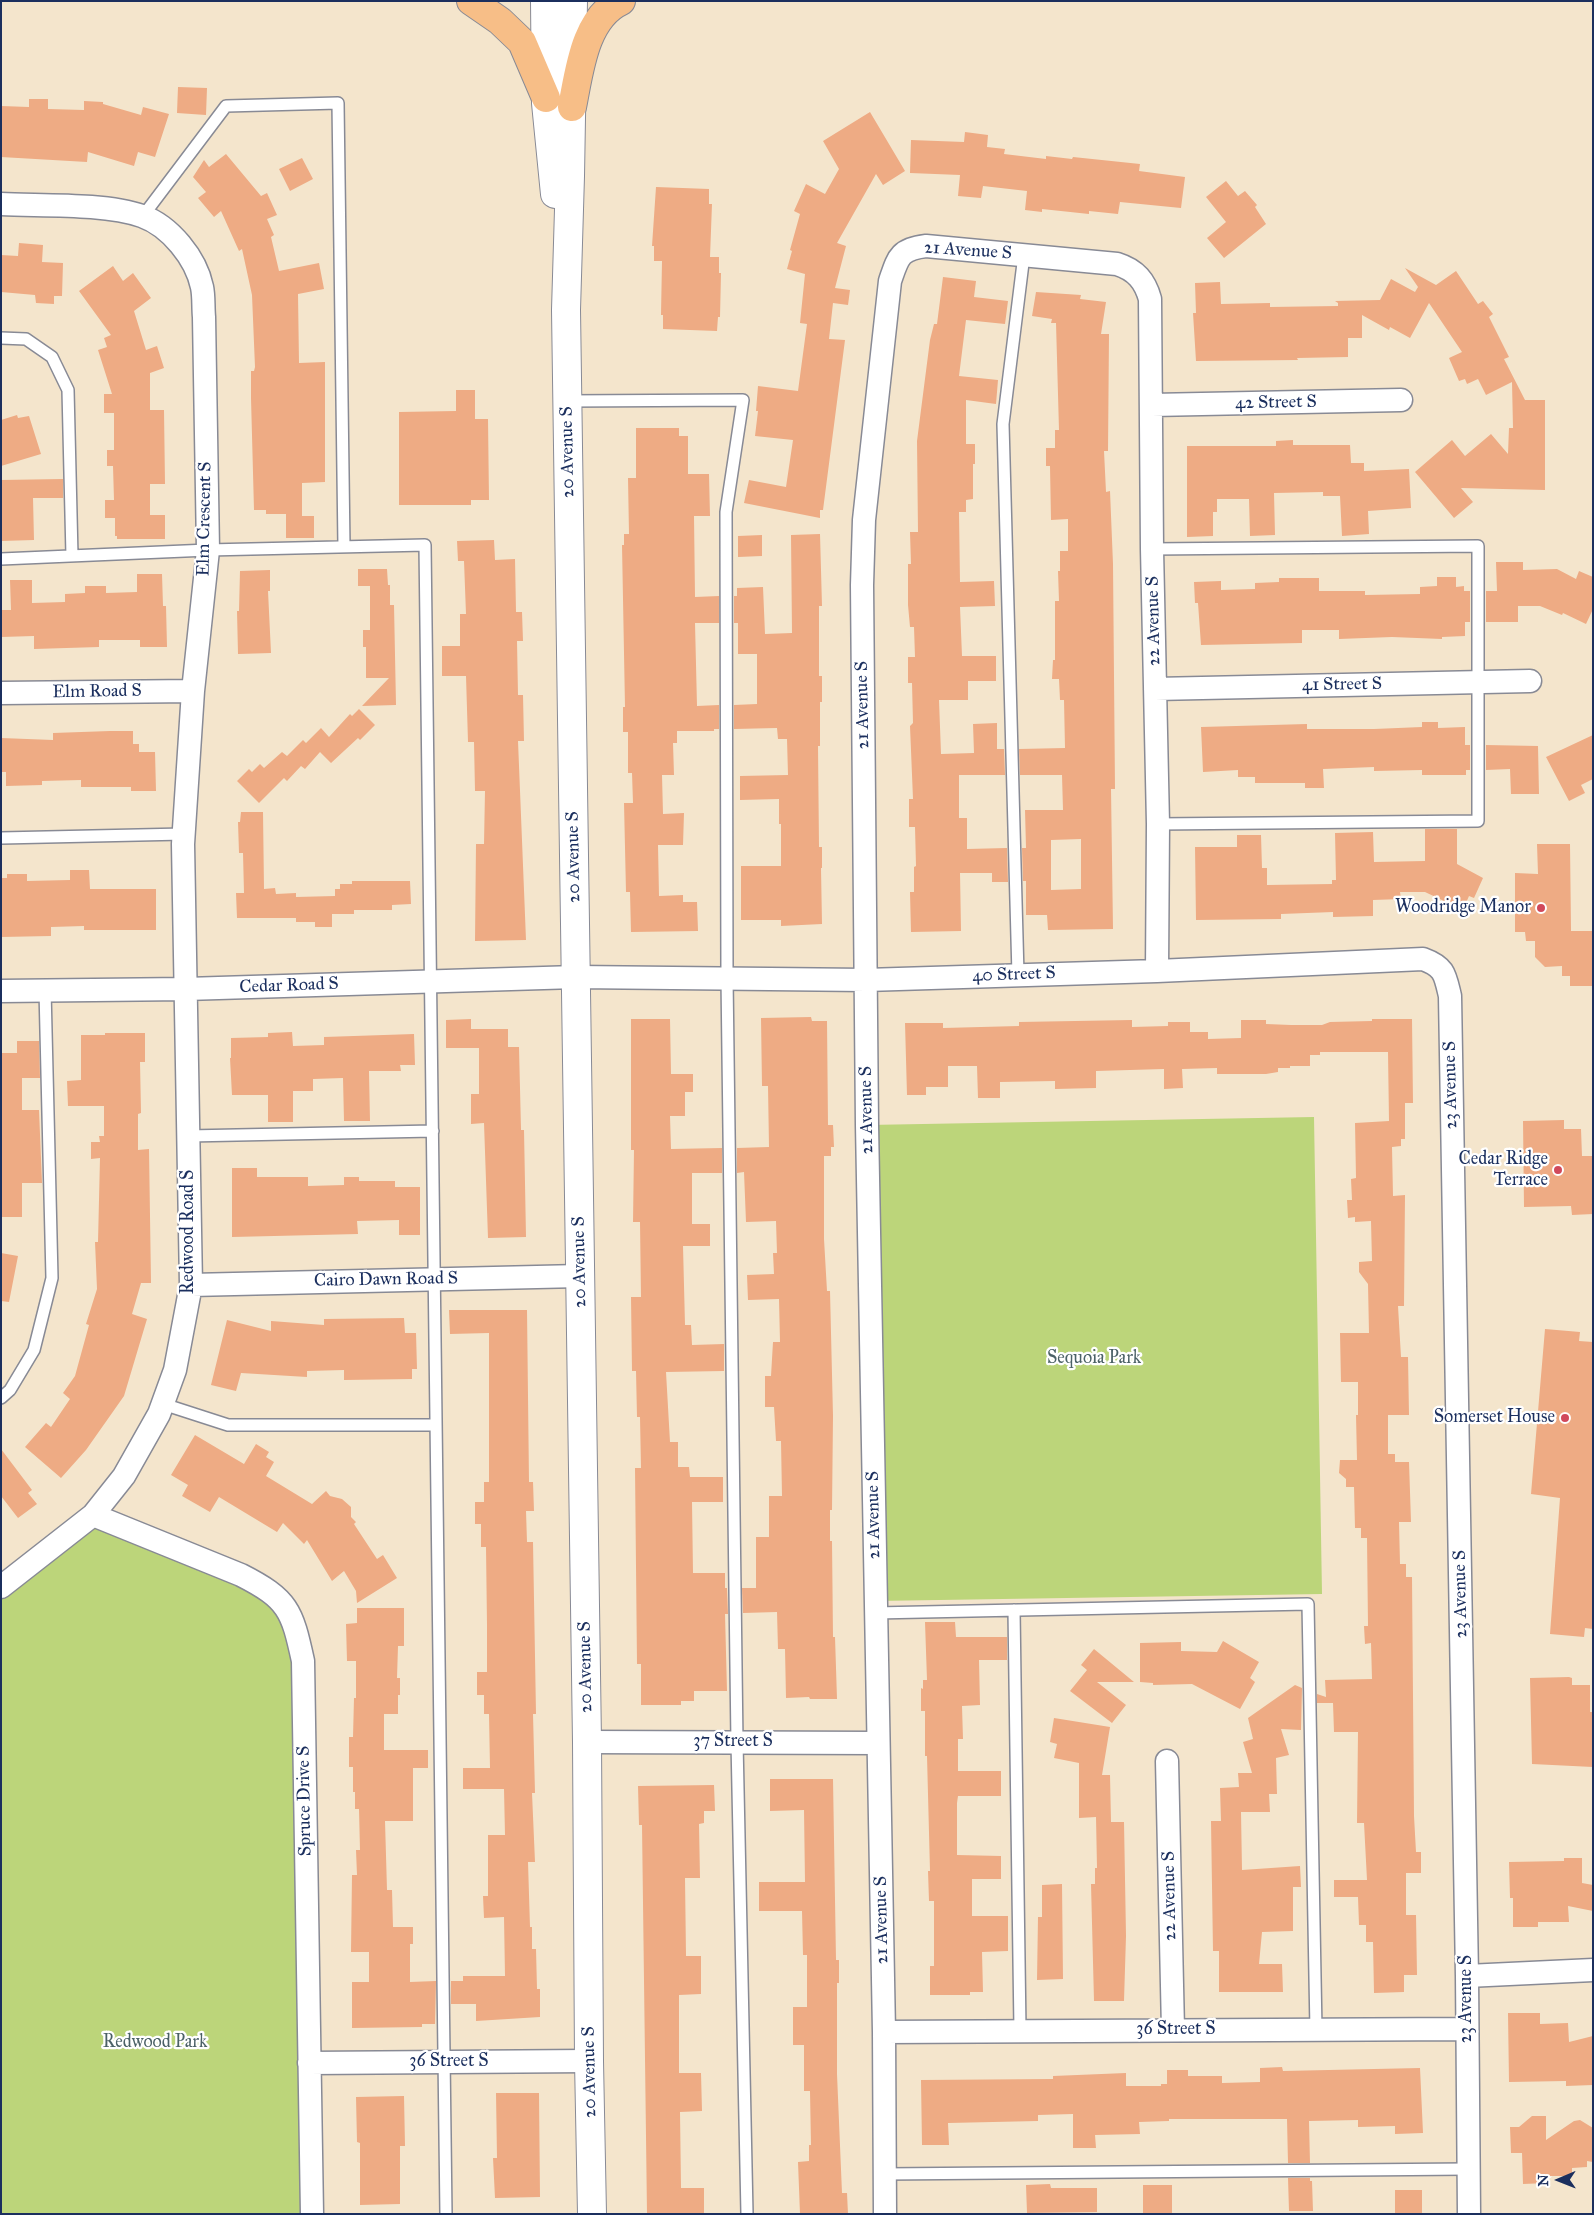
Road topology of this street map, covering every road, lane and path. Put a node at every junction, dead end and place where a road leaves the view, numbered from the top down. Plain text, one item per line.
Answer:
1 (471, 1) edge
2 (545, 1) edge
3 (572, 1) edge
4 (621, 1) edge
5 (546, 98) junction
6 (572, 107) junction
7 (1, 204) edge
8 (143, 216) junction
9 (1024, 254) junction
10 (1138, 275) joint
11 (566, 310) junction
12 (1, 338) edge
13 (1401, 400) dead end
14 (567, 401) junction
15 (1152, 405) junction
16 (344, 547) junction
17 (1152, 549) junction
18 (208, 550) junction
19 (72, 556) junction
20 (1, 559) edge
21 (1530, 680) dead end
22 (1479, 682) junction
23 (1155, 689) junction
24 (192, 691) junction
25 (1, 693) edge
26 (1158, 824) junction
27 (184, 834) junction
28 (1, 838) edge
29 (1157, 971) junction
30 (1018, 975) junction
31 (1445, 976) joint
32 (576, 977) junction
33 (727, 978) junction
34 (866, 980) junction
35 (430, 981) junction
36 (186, 989) junction
37 (1, 990) edge
38 (45, 990) junction
39 (433, 1132) junction
40 (188, 1136) junction
41 (580, 1276) junction
42 (435, 1279) junction
43 (191, 1285) junction
44 (1, 1398) edge
45 (163, 1404) junction
46 (436, 1424) junction
47 (93, 1515) junction
48 (1, 1587) edge
49 (1014, 1610) junction
50 (875, 1613) junction
51 (587, 1742) junction
52 (737, 1742) junction
53 (878, 1743) junction
54 (1167, 1762) dead end
55 (1593, 1970) edge
56 (1468, 1976) junction
57 (1467, 2029) junction
58 (1020, 2030) junction
59 (1173, 2030) junction
60 (1316, 2030) junction
61 (884, 2032) junction
62 (589, 2061) junction
63 (443, 2062) junction
64 (309, 2063) junction
65 (1468, 2169) junction
66 (885, 2174) junction
67 (312, 2214) edge
68 (446, 2214) edge
69 (592, 2214) edge
70 (747, 2214) edge
71 (885, 2214) edge
72 (1469, 2214) edge

1 - 5 highway
2 - 5 street, 20 Avenue S
3 - 6 street, 20 Avenue S
4 - 6 highway
5 - 11 street, 20 Avenue S
6 - 11 street, 20 Avenue S
7 - 8 street, Elm Crescent S
8 - 16 lane
8 - 18 street, Elm Crescent S
9 - 10 street, 21 Avenue S
9 - 30 lane
9 - 34 street, 21 Avenue S
10 - 15 street, 22 Avenue S
11 - 14 street, 20 Avenue S
12 - 19 lane
13 - 15 street, 42 Street S
14 - 32 street, 20 Avenue S
14 - 33 lane
15 - 17 street, 22 Avenue S
16 - 18 lane
16 - 35 lane
17 - 22 lane
17 - 23 street, 22 Avenue S
18 - 19 lane
18 - 24 street, Elm Crescent S
19 - 20 lane
21 - 22 street, 41 Street S
22 - 23 street, 41 Street S
22 - 26 lane
23 - 26 street, 22 Avenue S
24 - 25 street, Elm Road S
24 - 27 street, Elm Crescent S
26 - 29 street, 22 Avenue S
27 - 28 lane
27 - 36 street, Elm Crescent S
29 - 30 street, 40 Street S
29 - 31 street, 40 Street S
30 - 34 street, 40 Street S
31 - 56 street, 23 Avenue S
32 - 33 street, 40 Street S
32 - 35 street, Cedar Road S
32 - 41 street, 20 Avenue S
33 - 34 street, 40 Street S
33 - 52 lane
34 - 50 street, 21 Avenue S
35 - 36 street, Cedar Road S
35 - 39 lane
36 - 38 street, Cedar Road S
36 - 40 street, Redwood Road S
37 - 38 street, Cedar Road S
38 - 44 lane
39 - 40 lane
39 - 42 lane
40 - 43 street, Redwood Road S
41 - 42 street, Cairo Dawn Road S
41 - 51 street, 20 Avenue S
42 - 43 street, Cairo Dawn Road S
42 - 46 lane
43 - 45 street, Redwood Road S
45 - 46 lane
45 - 47 street, Redwood Road S
46 - 63 lane
47 - 48 street, Redwood Road S
47 - 64 street, Spruce Drive S
49 - 50 lane
49 - 58 lane
49 - 60 lane
50 - 53 street, 21 Avenue S
51 - 52 street, 37 Street S
51 - 62 street, 20 Avenue S
52 - 53 street, 37 Street S
52 - 70 lane
53 - 61 street, 21 Avenue S
54 - 59 street, 22 Avenue S
55 - 56 street
56 - 57 street, 23 Avenue S
57 - 60 street, 36 Street S
57 - 65 street, 23 Avenue S
58 - 59 street, 36 Street S
58 - 61 street, 36 Street S
59 - 60 street, 36 Street S
61 - 66 street, 21 Avenue S
62 - 63 street, 36 Street S
62 - 69 street, 20 Avenue S
63 - 64 street, 36 Street S
63 - 68 lane
64 - 67 street, Spruce Drive S
65 - 66 lane
65 - 72 street, 23 Avenue S
66 - 71 street, 21 Avenue S

